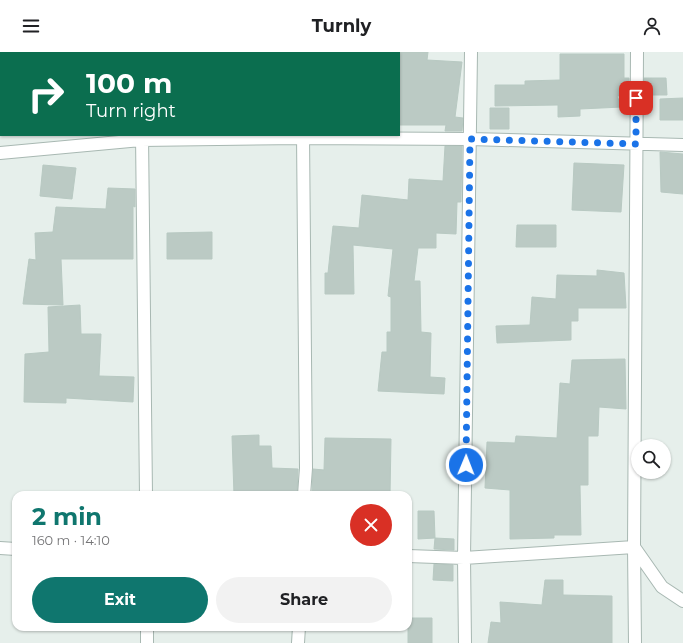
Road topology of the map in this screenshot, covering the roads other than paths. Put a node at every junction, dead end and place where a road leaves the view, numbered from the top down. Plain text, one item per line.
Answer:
1 (471, 52) edge
2 (637, 52) edge
3 (303, 136) edge
4 (141, 138) edge
5 (470, 139) junction
6 (636, 144) junction
7 (683, 145) edge
8 (0, 153) edge
9 (146, 491) edge
10 (304, 491) edge
11 (634, 547) junction
12 (0, 548) edge
13 (12, 549) edge
14 (412, 556) edge
15 (464, 558) junction
16 (683, 601) edge
17 (147, 631) edge
18 (299, 631) edge
19 (147, 643) edge
20 (298, 643) edge
21 (465, 643) edge
22 (635, 643) edge

1 - 5 street
2 - 6 street
3 - 4 street
3 - 5 street
3 - 10 street
4 - 8 street
4 - 9 street
5 - 6 street
5 - 15 street
6 - 7 street
6 - 11 street
11 - 15 street
11 - 16 street
11 - 22 street
12 - 13 street
14 - 15 street
15 - 21 street
17 - 19 street
18 - 20 street

